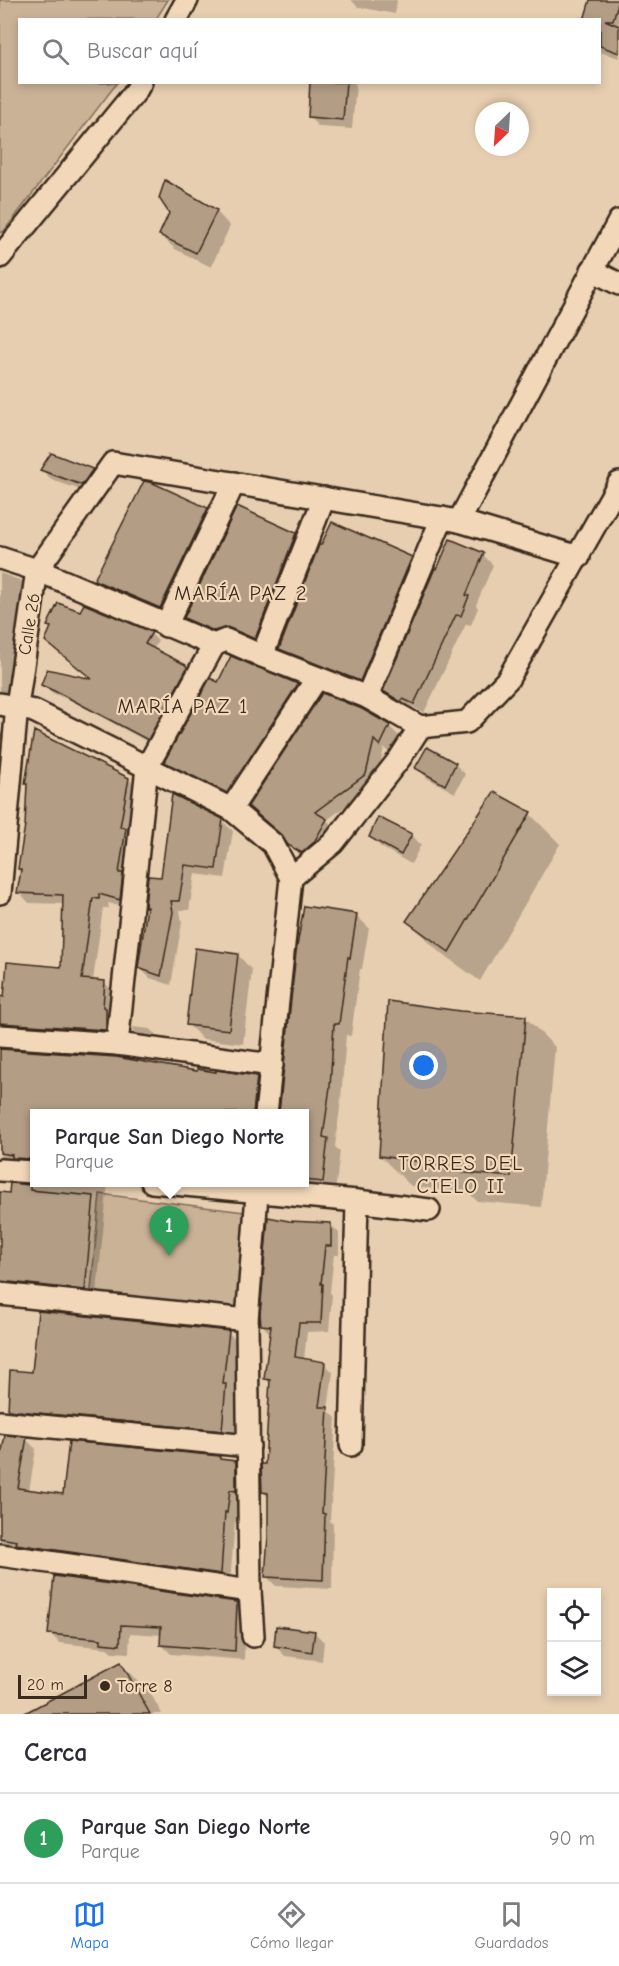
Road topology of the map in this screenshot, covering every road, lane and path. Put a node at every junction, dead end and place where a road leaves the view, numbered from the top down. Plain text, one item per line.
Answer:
1 (187, 0) edge
2 (177, 18) edge
3 (140, 84) edge
4 (619, 221) edge
5 (0, 257) edge
6 (592, 270) junction
7 (619, 284) edge
8 (234, 483) junction
9 (619, 483) edge
10 (324, 498) junction
11 (450, 520) junction
12 (579, 556) junction
13 (0, 558) edge
14 (37, 570) junction
15 (166, 626) junction
16 (213, 645) junction
17 (262, 656) junction
18 (317, 678) junction
19 (367, 697) junction
20 (8, 705) edge
21 (420, 727) junction
22 (147, 767) junction
23 (3, 804) edge
24 (231, 809) junction
25 (291, 878) junction
26 (0, 892) edge
27 (0, 1036) edge
28 (117, 1044) junction
29 (272, 1065) junction
30 (266, 1109) edge
31 (0, 1170) edge
32 (30, 1172) edge
33 (257, 1187) edge
34 (357, 1201) junction
35 (429, 1210) dead end
36 (0, 1294) edge
37 (247, 1320) junction
38 (0, 1422) edge
39 (351, 1445) dead end
40 (249, 1446) junction
41 (0, 1555) edge
42 (250, 1591) junction
43 (253, 1636) dead end

1 - 2 street
3 - 5 street
4 - 6 street
6 - 7 street
6 - 11 street
8 - 10 street
8 - 14 street
8 - 15 street
9 - 12 street
10 - 11 street
10 - 17 street
11 - 12 street
11 - 19 street
12 - 21 street
13 - 14 street
14 - 15 street
14 - 20 street, Calle 26
15 - 16 street
16 - 17 street
16 - 22 street
17 - 18 street
18 - 19 street
18 - 24 street
19 - 21 street
20 - 22 street
20 - 23 street, Calle 26
21 - 25 street
22 - 24 street
22 - 28 street
23 - 26 street, Calle 26
24 - 25 street
25 - 29 street
27 - 28 street
28 - 29 street
29 - 30 street
31 - 32 street
33 - 34 street
33 - 37 street
34 - 35 street
34 - 39 street
36 - 37 street
37 - 40 street
38 - 40 street
40 - 42 street
41 - 42 street
42 - 43 street

